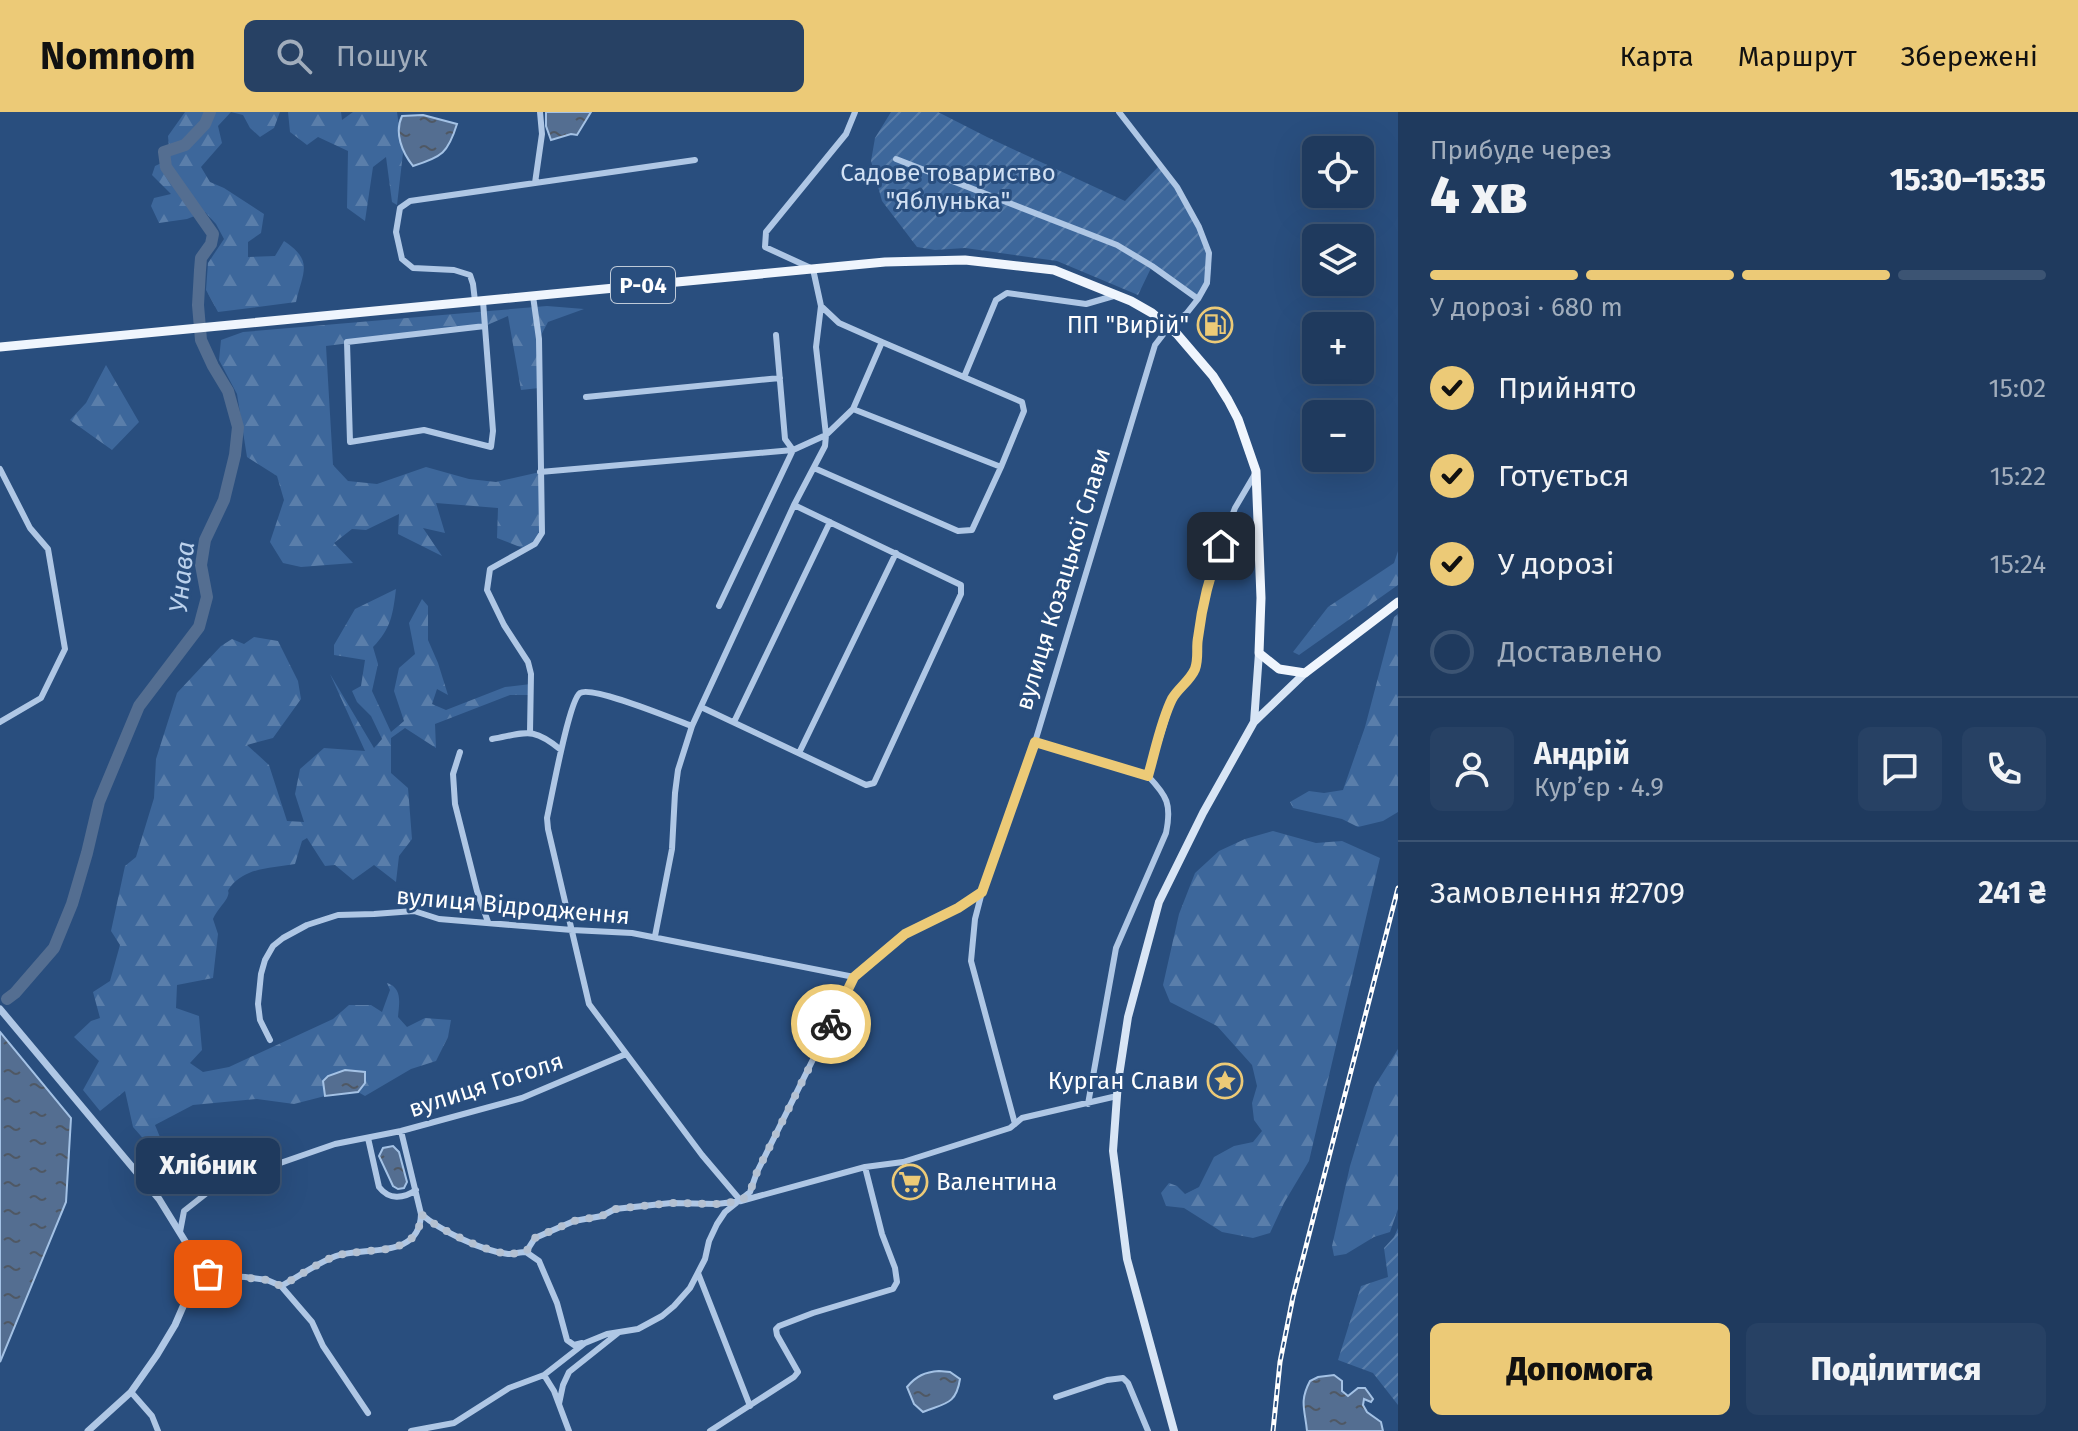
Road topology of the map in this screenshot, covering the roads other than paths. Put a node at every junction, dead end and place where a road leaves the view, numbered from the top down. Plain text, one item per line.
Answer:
1 (540, 112) edge
2 (855, 112) edge
3 (1119, 112) edge
4 (896, 159) dead end
5 (695, 160) dead end
6 (535, 183) junction
7 (813, 269) junction
8 (1117, 295) junction
9 (533, 296) junction
10 (1198, 299) junction
11 (479, 301) junction
12 (821, 306) junction
13 (485, 326) junction
14 (1169, 327) junction
15 (776, 335) dead end
16 (882, 342) junction
17 (0, 347) edge
18 (964, 377) junction
19 (780, 378) junction
20 (586, 397) dead end
21 (853, 409) junction
22 (826, 435) junction
23 (793, 450) junction
24 (1001, 467) junction
25 (814, 468) junction
26 (0, 469) edge
27 (1256, 471) junction
28 (540, 472) junction
29 (794, 505) junction
30 (830, 522) junction
31 (896, 553) junction
32 (1398, 602) edge
33 (719, 606) dead end
34 (1259, 653) junction
35 (1305, 673) junction
36 (700, 709) junction
37 (0, 722) edge
38 (734, 722) junction
39 (1254, 722) junction
40 (692, 726) junction
41 (530, 732) junction
42 (492, 739) dead end
43 (1035, 742) junction
44 (561, 750) junction
45 (460, 752) dead end
46 (799, 753) junction
47 (1148, 776) junction
48 (982, 892) junction
49 (958, 908) junction
50 (975, 919) junction
51 (488, 922) junction
52 (572, 930) junction
53 (655, 936) junction
54 (854, 977) junction
55 (0, 1009) edge
56 (270, 1040) dead end
57 (626, 1054) junction
58 (1117, 1096) junction
59 (1088, 1104) junction
60 (1015, 1124) junction
61 (401, 1131) junction
62 (368, 1138) junction
63 (865, 1167) junction
64 (416, 1190) junction
65 (741, 1201) junction
66 (421, 1214) junction
67 (180, 1232) junction
68 (526, 1252) junction
69 (698, 1273) junction
70 (193, 1274) junction
71 (281, 1286) junction
72 (619, 1332) junction
73 (585, 1343) junction
74 (544, 1375) junction
75 (131, 1392) junction
76 (1056, 1397) dead end
77 (559, 1404) junction
78 (750, 1406) junction
79 (368, 1413) dead end
80 (88, 1431) edge
81 (158, 1431) edge
82 (411, 1431) edge
83 (569, 1431) edge
84 (710, 1431) edge
85 (1148, 1431) edge
86 (1174, 1431) edge

1 - 6 street
2 - 7 street
3 - 10 street
4 - 10 street
5 - 6 street
6 - 11 street
7 - 8 main road, Р-04
7 - 9 main road, Р-04
7 - 12 street
8 - 14 main road, Р-04
8 - 18 street
9 - 11 main road, Р-04
9 - 28 street
10 - 14 street, вулиця Козацької Слави
11 - 13 street
11 - 17 main road, Р-04
12 - 16 street
12 - 22 street
13 - 13 street
14 - 27 main road, Р-04
14 - 43 street, вулиця Козацької Слави
15 - 19 street
16 - 18 street
16 - 21 street
18 - 24 street
19 - 20 street
19 - 23 street
21 - 22 street
21 - 24 street
22 - 23 street
22 - 25 street
23 - 28 street
23 - 33 street
24 - 25 street
25 - 29 street
26 - 37 street
27 - 34 main road, Р-04
27 - 47 street
28 - 41 street
29 - 30 street
29 - 36 street
30 - 31 street
30 - 38 street
31 - 46 street
31 - 46 street
32 - 35 main road
34 - 35 main road
34 - 39 main road
35 - 39 main road
36 - 38 street
36 - 40 street
38 - 46 street
39 - 58 main road
40 - 44 street
40 - 53 street
41 - 42 street
41 - 44 street
43 - 47 street
43 - 48 street, вулиця Козацької Слави
44 - 52 street
45 - 51 street
47 - 59 street
48 - 49 street
48 - 50 street, вулиця Козацької Слави
49 - 50 street
49 - 54 street
50 - 60 street, вулиця Козацької Слави
51 - 52 street, вулиця Відродження
51 - 56 street, вулиця Відродження
52 - 53 street, вулиця Відродження
52 - 57 street
53 - 54 street, вулиця Відродження
54 - 65 street
55 - 67 street
57 - 61 street, вулиця Гоголя
57 - 65 street
58 - 59 street
58 - 86 main road
59 - 60 street
60 - 63 street
61 - 62 street, вулиця Гоголя
61 - 64 street, вулиця Гоголя
62 - 64 street
62 - 67 street, вулиця Гоголя
63 - 65 street
63 - 78 street
64 - 66 street, вулиця Гоголя
65 - 68 street
65 - 69 street
66 - 68 street
66 - 71 street
67 - 70 street
68 - 73 street
69 - 72 street
69 - 78 street
70 - 71 street
70 - 75 street
71 - 79 street
72 - 73 street
72 - 77 street
73 - 74 street
74 - 77 street
74 - 82 street
75 - 80 street
75 - 81 street
76 - 85 street
77 - 83 street
78 - 84 street

